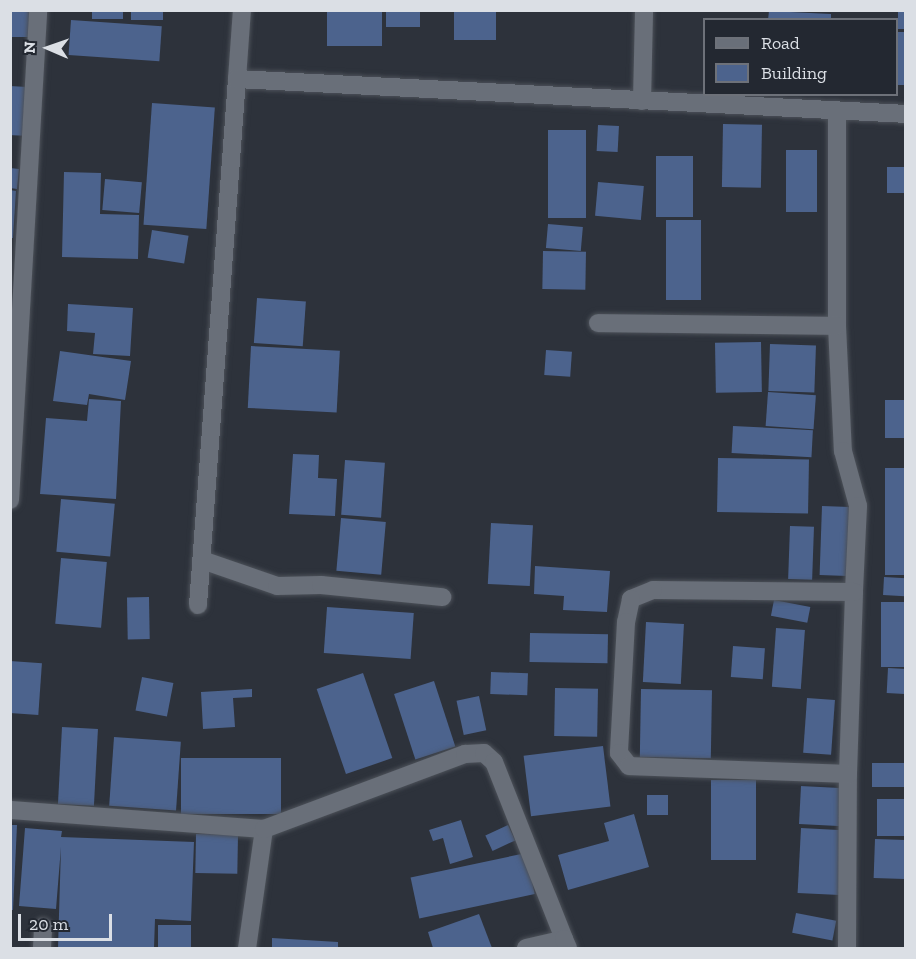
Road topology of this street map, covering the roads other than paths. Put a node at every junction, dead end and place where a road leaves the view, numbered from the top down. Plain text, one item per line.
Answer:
1 (38, 10) edge
2 (242, 10) edge
3 (644, 10) edge
4 (237, 79) junction
5 (642, 101) junction
6 (837, 111) junction
7 (906, 114) edge
8 (598, 323) dead end
9 (837, 326) junction
10 (13, 380) edge
11 (10, 500) edge
12 (202, 560) junction
13 (854, 592) junction
14 (442, 597) dead end
15 (198, 605) dead end
16 (848, 774) junction
17 (10, 810) edge
18 (264, 828) junction
19 (43, 927) dead end
20 (566, 944) edge
21 (42, 948) edge
22 (247, 948) edge
23 (526, 948) edge
24 (848, 948) edge

1 - 10 street
2 - 4 street
3 - 5 street
4 - 5 street
4 - 12 street
5 - 6 street
6 - 7 street
6 - 9 street
8 - 9 street
9 - 13 street
10 - 11 street
12 - 14 street
12 - 15 street
13 - 16 street
13 - 16 street
16 - 24 street
17 - 18 street
18 - 20 street
18 - 22 street
19 - 21 street
20 - 23 street

